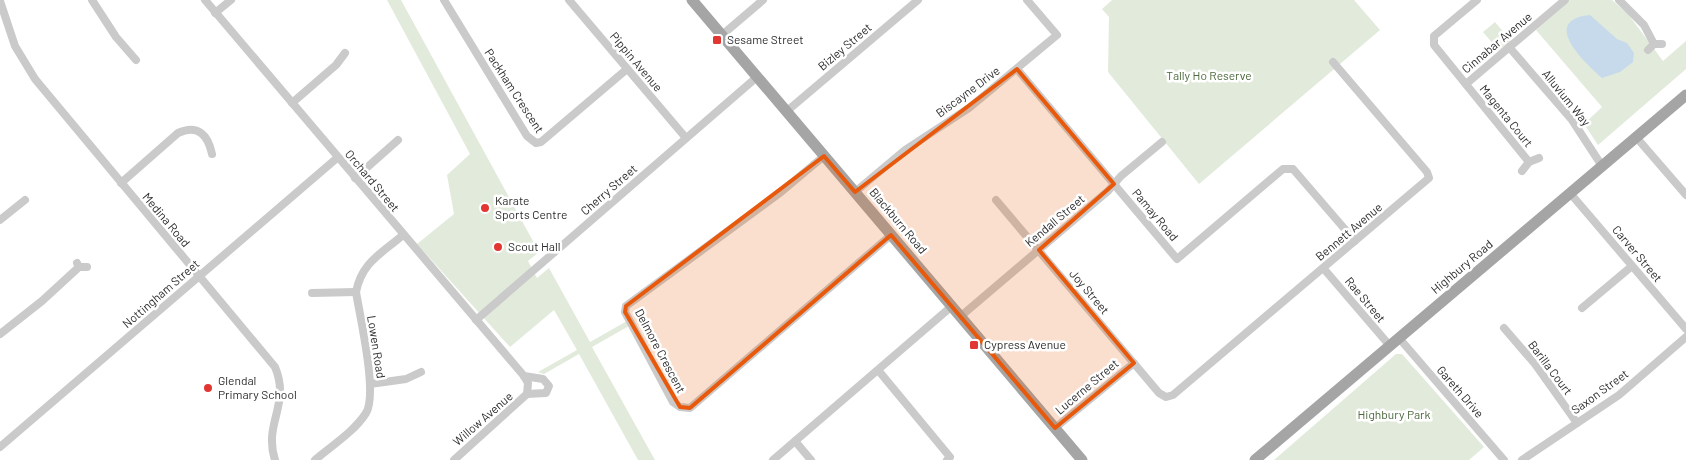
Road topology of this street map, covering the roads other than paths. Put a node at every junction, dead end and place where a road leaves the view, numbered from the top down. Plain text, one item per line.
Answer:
1 (92, 0) edge
2 (205, 0) edge
3 (231, 0) edge
4 (444, 0) edge
5 (569, 0) edge
6 (692, 0) edge
7 (763, 0) edge
8 (918, 0) edge
9 (1027, 0) edge
10 (1477, 0) edge
11 (1565, 0) edge
12 (1619, 0) edge
13 (0, 2) edge
14 (216, 13) junction
15 (722, 35) junction
16 (1509, 47) junction
17 (1648, 50) dead end
18 (345, 53) dead end
19 (136, 60) dead end
20 (1333, 62) dead end
21 (627, 69) junction
22 (1017, 69) junction
23 (757, 77) junction
24 (1466, 84) junction
25 (1686, 95) edge
26 (292, 103) junction
27 (787, 111) junction
28 (1636, 137) junction
29 (686, 138) junction
30 (398, 140) dead end
31 (1162, 142) dead end
32 (212, 154) dead end
33 (824, 156) junction
34 (337, 158) junction
35 (1539, 158) dead end
36 (1528, 162) junction
37 (1602, 166) junction
38 (1522, 171) dead end
39 (355, 178) junction
40 (121, 183) junction
41 (1114, 184) junction
42 (855, 192) junction
43 (1570, 193) junction
44 (1686, 195) edge
45 (26, 198) dead end
46 (996, 200) dead end
47 (0, 220) edge
48 (403, 235) junction
49 (891, 235) junction
50 (1355, 241) junction
51 (1039, 250) junction
52 (81, 266) dead end
53 (1632, 266) junction
54 (1324, 269) junction
55 (199, 277) junction
56 (356, 292) junction
57 (312, 293) dead end
58 (952, 306) junction
59 (1582, 308) dead end
60 (961, 316) junction
61 (476, 320) junction
62 (1504, 328) dead end
63 (1686, 329) edge
64 (0, 334) edge
65 (1399, 338) junction
66 (1686, 338) edge
67 (1390, 346) junction
68 (1134, 363) junction
69 (878, 370) junction
70 (421, 372) dead end
71 (524, 376) junction
72 (370, 384) junction
73 (527, 394) junction
74 (1166, 397) joint
75 (1576, 423) junction
76 (1056, 428) junction
77 (795, 441) junction
78 (0, 447) edge
79 (276, 460) edge
80 (315, 460) edge
81 (454, 460) edge
82 (773, 460) edge
83 (811, 460) edge
84 (947, 460) edge
85 (1082, 460) edge
86 (1255, 460) edge
87 (1504, 460) edge
88 (1522, 460) edge

1 - 19 street
2 - 14 street, Orchard Street
3 - 14 street
4 - 21 street, Packham Crescent
5 - 21 street, Pippin Avenue
6 - 15 main road, Blackburn Road
7 - 15 street
8 - 27 street, Bizley Street
9 - 22 street, Biscayne Drive
10 - 24 street, Magenta Court
11 - 16 street, Cinnabar Avenue
12 - 17 street
13 - 40 street, Medina Road
14 - 26 street, Orchard Street
15 - 23 main road, Blackburn Road
16 - 24 street, Cinnabar Avenue
16 - 37 street, Alluvium Way
18 - 26 street
20 - 50 street, Bennett Avenue
21 - 29 street, Pippin Avenue
22 - 41 street, Pamay Road
22 - 42 street, Biscayne Drive
23 - 27 main road, Blackburn Road
23 - 29 street, Cherry Street
24 - 36 street, Magenta Court
25 - 28 main road, Highbury Road
26 - 34 street, Orchard Street
27 - 33 main road, Blackburn Road
28 - 37 main road, Highbury Road
28 - 44 street
29 - 61 street, Cherry Street
30 - 39 street
31 - 41 street, Kendall Street
32 - 40 street
33 - 42 main road, Blackburn Road
33 - 49 street, Delmore Crescent
34 - 39 street, Orchard Street
34 - 55 street, Nottingham Street
35 - 36 street, Magenta Court
36 - 38 street, Magenta Court
37 - 43 main road, Highbury Road
39 - 48 street, Orchard Street
40 - 55 street, Medina Road
41 - 50 street, Pamay Road
41 - 51 street, Kendall Street
42 - 49 main road, Blackburn Road
43 - 53 street, Carver Street
43 - 65 main road, Highbury Road
45 - 47 street
46 - 51 street, Joy Street
48 - 56 street, Lowen Road
48 - 61 street, Orchard Street
49 - 58 main road, Blackburn Road
50 - 54 street, Bennett Avenue
51 - 60 street, Kendall Street
51 - 68 street, Joy Street
52 - 64 street
53 - 59 street
53 - 63 street, Carver Street
54 - 67 street, Rae Street
54 - 74 street, Bennett Avenue
55 - 78 street, Nottingham Street
55 - 79 street, Medina Road
56 - 57 street
56 - 72 street, Lowen Road
58 - 60 main road, Blackburn Road
58 - 69 street
60 - 76 main road, Blackburn Road
61 - 71 street, Orchard Street
62 - 75 street, Barilla Court
65 - 67 main road, Highbury Road
65 - 87 street, Gareth Drive
66 - 75 street, Saxon Street
67 - 86 main road, Highbury Road
68 - 74 street, Joy Street
68 - 76 street, Lucerne Street
69 - 77 street
69 - 84 street
70 - 72 street
71 - 73 street
71 - 73 street
72 - 80 street, Lowen Road
73 - 81 street, Willow Avenue
75 - 88 street, Saxon Street
76 - 85 main road, Blackburn Road
77 - 82 street
77 - 83 street

